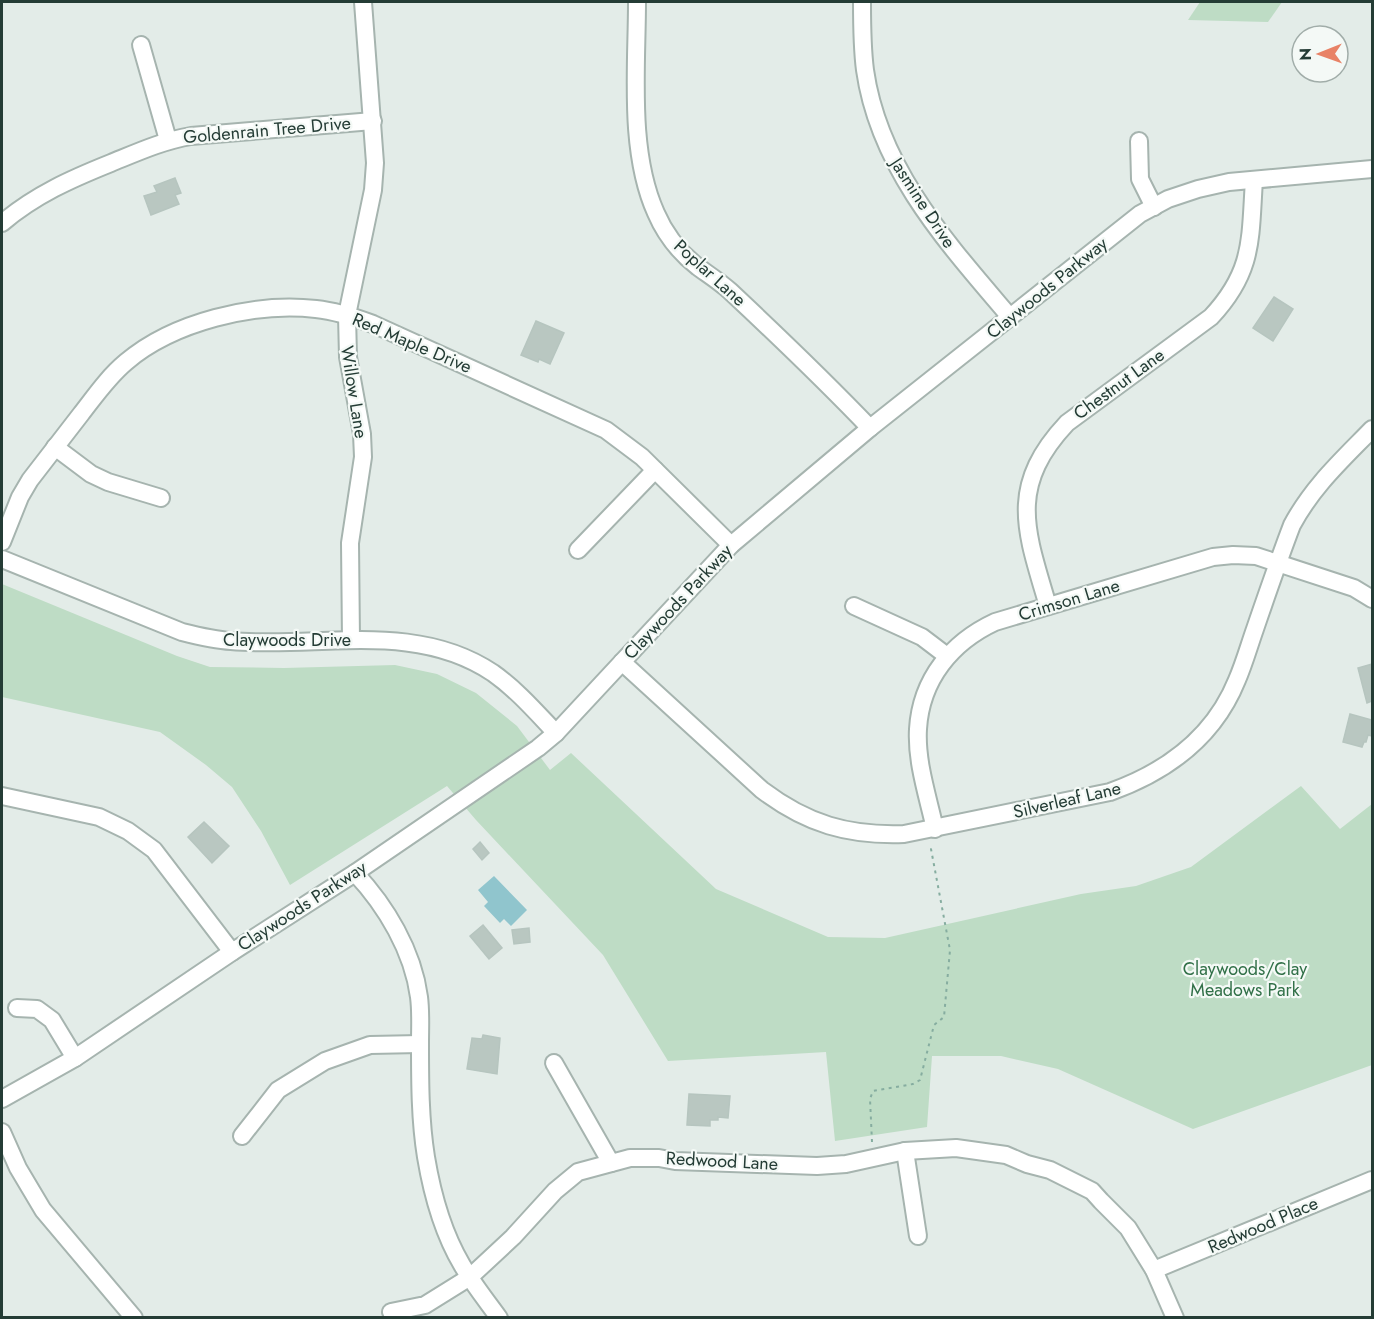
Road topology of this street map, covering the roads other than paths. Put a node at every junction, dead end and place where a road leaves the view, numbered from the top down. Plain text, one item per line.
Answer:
1 (363, 2) edge
2 (638, 2) edge
3 (862, 2) edge
4 (141, 45) dead end
5 (373, 121) junction
6 (168, 140) junction
7 (1139, 141) dead end
8 (1372, 169) edge
9 (1254, 180) junction
10 (1154, 207) junction
11 (2, 223) edge
12 (346, 315) junction
13 (1010, 317) junction
14 (870, 429) junction
15 (1372, 429) edge
16 (55, 447) junction
17 (655, 470) junction
18 (161, 498) dead end
19 (2, 542) edge
20 (731, 545) junction
21 (578, 550) dead end
22 (2, 559) edge
23 (1278, 562) junction
24 (1372, 599) edge
25 (854, 606) dead end
26 (1048, 606) junction
27 (351, 640) junction
28 (947, 656) junction
29 (622, 662) junction
30 (556, 733) junction
31 (2, 796) edge
32 (935, 829) junction
33 (355, 873) junction
34 (231, 952) junction
35 (17, 1008) dead end
36 (420, 1044) junction
37 (75, 1058) junction
38 (554, 1063) dead end
39 (2, 1099) edge
40 (2, 1132) edge
41 (242, 1136) dead end
42 (904, 1151) junction
43 (610, 1163) junction
44 (1372, 1180) edge
45 (918, 1236) dead end
46 (1154, 1270) junction
47 (470, 1277) junction
48 (391, 1312) dead end
49 (134, 1317) edge
50 (499, 1317) edge
51 (1175, 1317) edge

1 - 5 street, Willow Lane
2 - 14 street, Poplar Lane
3 - 13 street, Jasmine Drive
4 - 6 street
5 - 6 street, Goldenrain Tree Drive
5 - 12 street, Willow Lane
6 - 11 street, Goldenrain Tree Drive
7 - 10 street
8 - 9 street, Claywoods Parkway
9 - 10 street, Claywoods Parkway
9 - 26 street, Chestnut Lane
10 - 13 street, Claywoods Parkway
12 - 16 street, Red Maple Drive
12 - 17 street, Red Maple Drive
12 - 27 street, Willow Lane
13 - 14 street, Claywoods Parkway
14 - 20 street, Claywoods Parkway
15 - 23 street, Silverleaf Lane
16 - 18 street
16 - 19 street, Red Maple Drive
17 - 20 street, Red Maple Drive
17 - 21 street
20 - 29 street, Claywoods Parkway
22 - 27 street, Claywoods Drive
23 - 24 street, Crimson Lane
23 - 26 street, Crimson Lane
23 - 32 street, Silverleaf Lane
25 - 28 street
26 - 28 street, Crimson Lane
27 - 30 street, Claywoods Drive
28 - 32 street, Crimson Lane
29 - 30 street, Claywoods Parkway
29 - 32 street, Silverleaf Lane
30 - 33 street, Claywoods Parkway
31 - 34 street
33 - 34 street, Claywoods Parkway
33 - 36 street
34 - 37 street, Claywoods Parkway
35 - 37 street
36 - 41 street
36 - 47 street
37 - 39 street, Claywoods Parkway
38 - 43 street
40 - 49 street
42 - 43 street, Redwood Lane
42 - 45 street
42 - 46 street, Redwood Lane
43 - 47 street, Redwood Lane
44 - 46 street, Redwood Place
46 - 51 street, Redwood Lane
47 - 48 street, Redwood Lane
47 - 50 street

